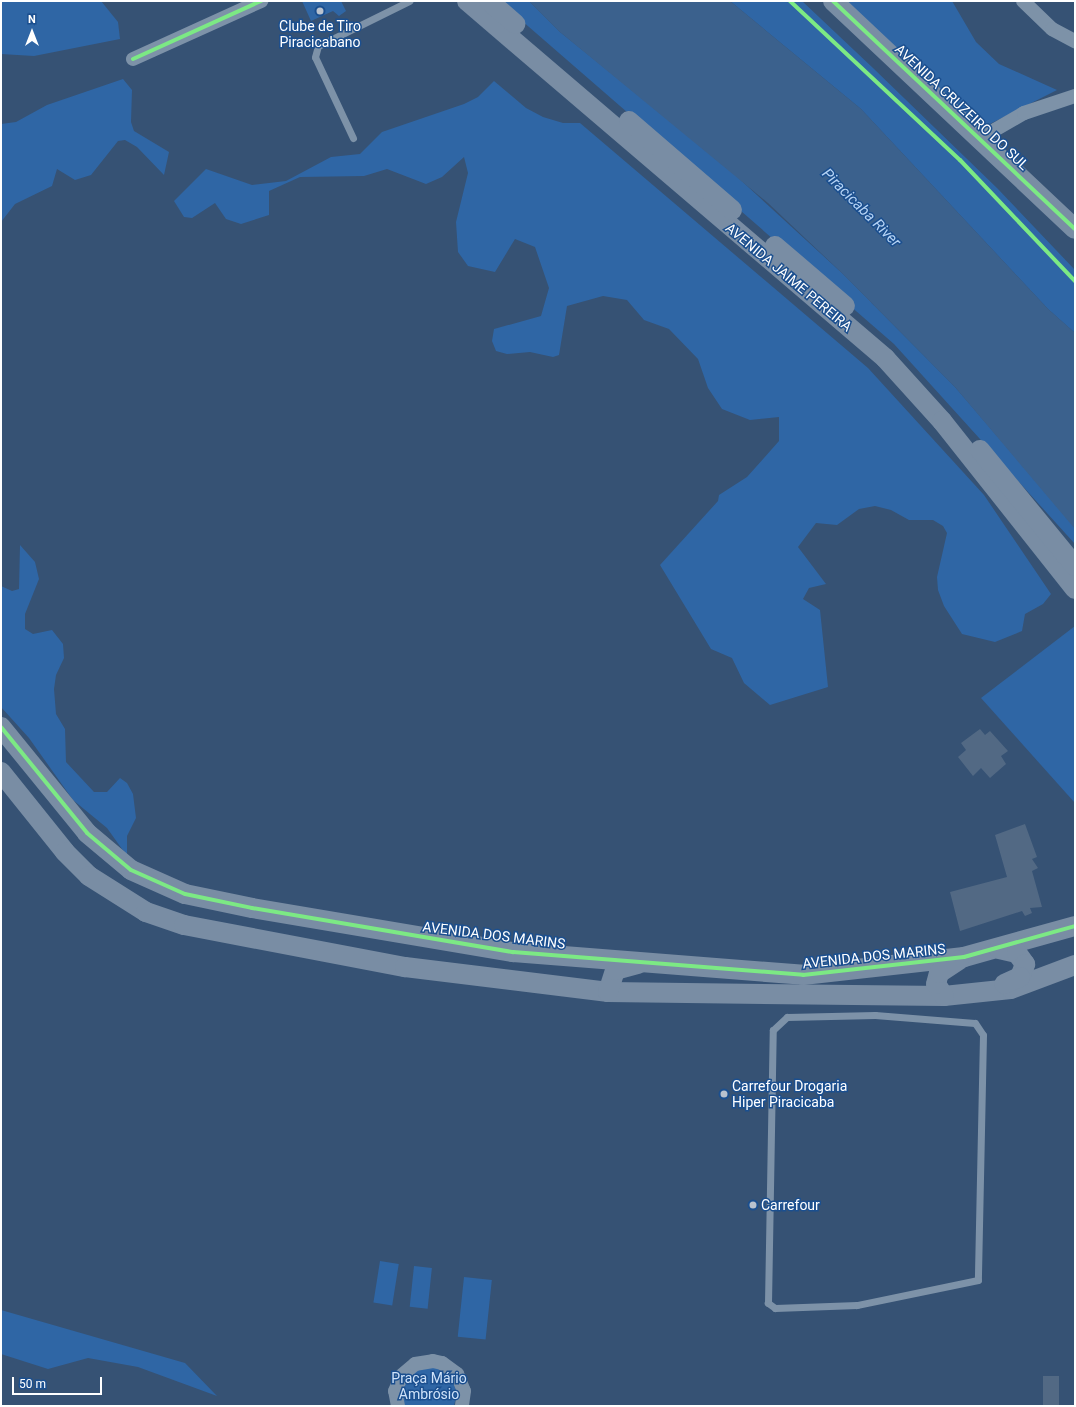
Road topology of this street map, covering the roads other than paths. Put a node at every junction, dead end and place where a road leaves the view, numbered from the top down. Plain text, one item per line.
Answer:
1 (261, 1) edge
2 (409, 1) edge
3 (467, 1) edge
4 (489, 1) edge
5 (833, 1) edge
6 (1023, 1) edge
7 (1075, 41) edge
8 (133, 59) dead end
9 (1075, 96) edge
10 (353, 138) dead end
11 (979, 139) junction
12 (1075, 229) edge
13 (1075, 566) edge
14 (1075, 589) edge
15 (1, 728) edge
16 (1, 772) edge
17 (1075, 926) edge
18 (413, 936) junction
19 (460, 944) junction
20 (999, 949) junction
21 (964, 957) junction
22 (652, 962) junction
23 (1075, 966) edge
24 (404, 967) junction
25 (454, 974) junction
26 (608, 992) junction
27 (978, 995) junction
28 (944, 996) junction
29 (978, 1280) joint
30 (398, 1406) edge
31 (462, 1406) edge

1 - 8 street
2 - 10 lane
3 - 14 street, AVENIDA JAIME PEREIRA
4 - 13 street, AVENIDA JAIME PEREIRA
5 - 11 street, AVENIDA CRUZEIRO DO SUL
6 - 7 street
9 - 11 street
11 - 12 street, AVENIDA CRUZEIRO DO SUL
15 - 18 street, AVENIDA DOS MARINS
16 - 24 street
17 - 20 street, AVENIDA DOS MARINS
18 - 19 street, AVENIDA DOS MARINS
18 - 24 street
19 - 22 street, AVENIDA DOS MARINS
19 - 25 street
20 - 21 street, AVENIDA DOS MARINS
20 - 27 street
21 - 22 street, AVENIDA DOS MARINS
21 - 28 street
22 - 26 street
23 - 27 street
24 - 25 street
25 - 26 street
26 - 28 street
27 - 28 street
29 - 29 lane
30 - 31 street

